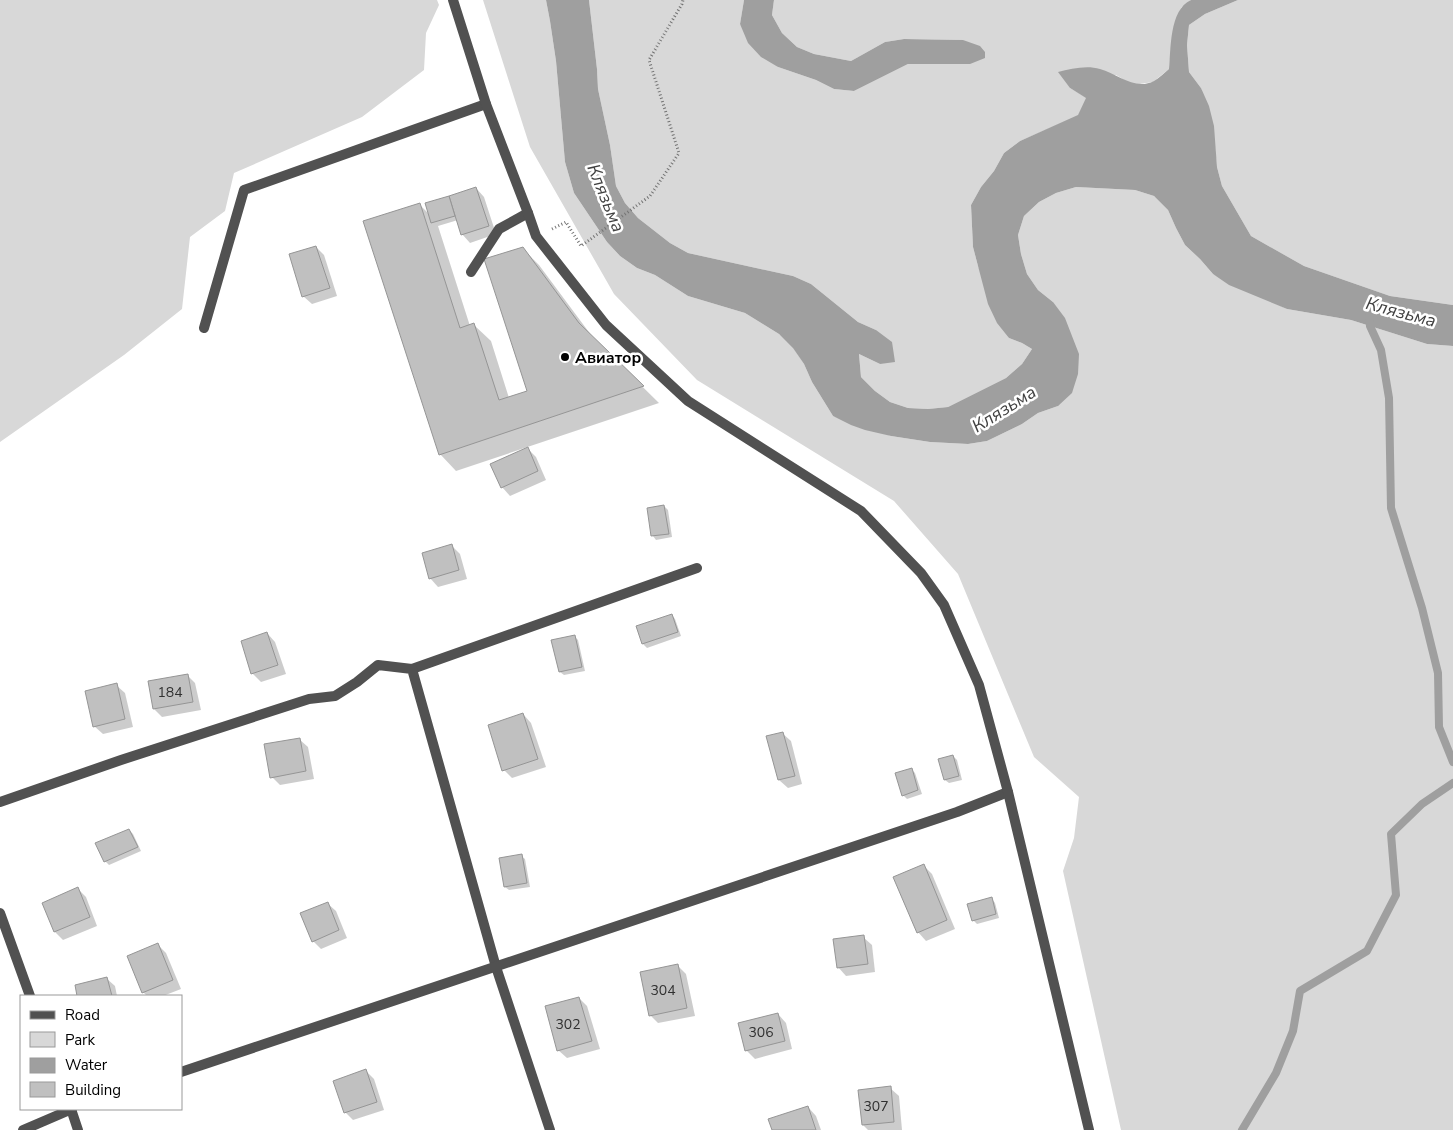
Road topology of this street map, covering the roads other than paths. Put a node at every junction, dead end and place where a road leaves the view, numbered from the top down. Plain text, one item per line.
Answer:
1 (453, 0) edge
2 (486, 104) junction
3 (528, 213) junction
4 (471, 272) dead end
5 (204, 328) dead end
6 (697, 568) dead end
7 (412, 669) junction
8 (1008, 792) junction
9 (0, 802) edge
10 (0, 913) edge
11 (496, 966) junction
12 (30, 995) edge
13 (182, 1072) edge
14 (69, 1110) edge
15 (71, 1110) edge
16 (24, 1130) edge
17 (78, 1130) edge
18 (550, 1130) edge
19 (1089, 1130) edge

1 - 2 street
2 - 3 street
2 - 5 street
3 - 4 street
3 - 8 street
6 - 7 street
7 - 9 street
7 - 11 street
8 - 11 street
8 - 19 street
10 - 12 street
11 - 13 street
11 - 18 street
14 - 16 street
15 - 17 street

